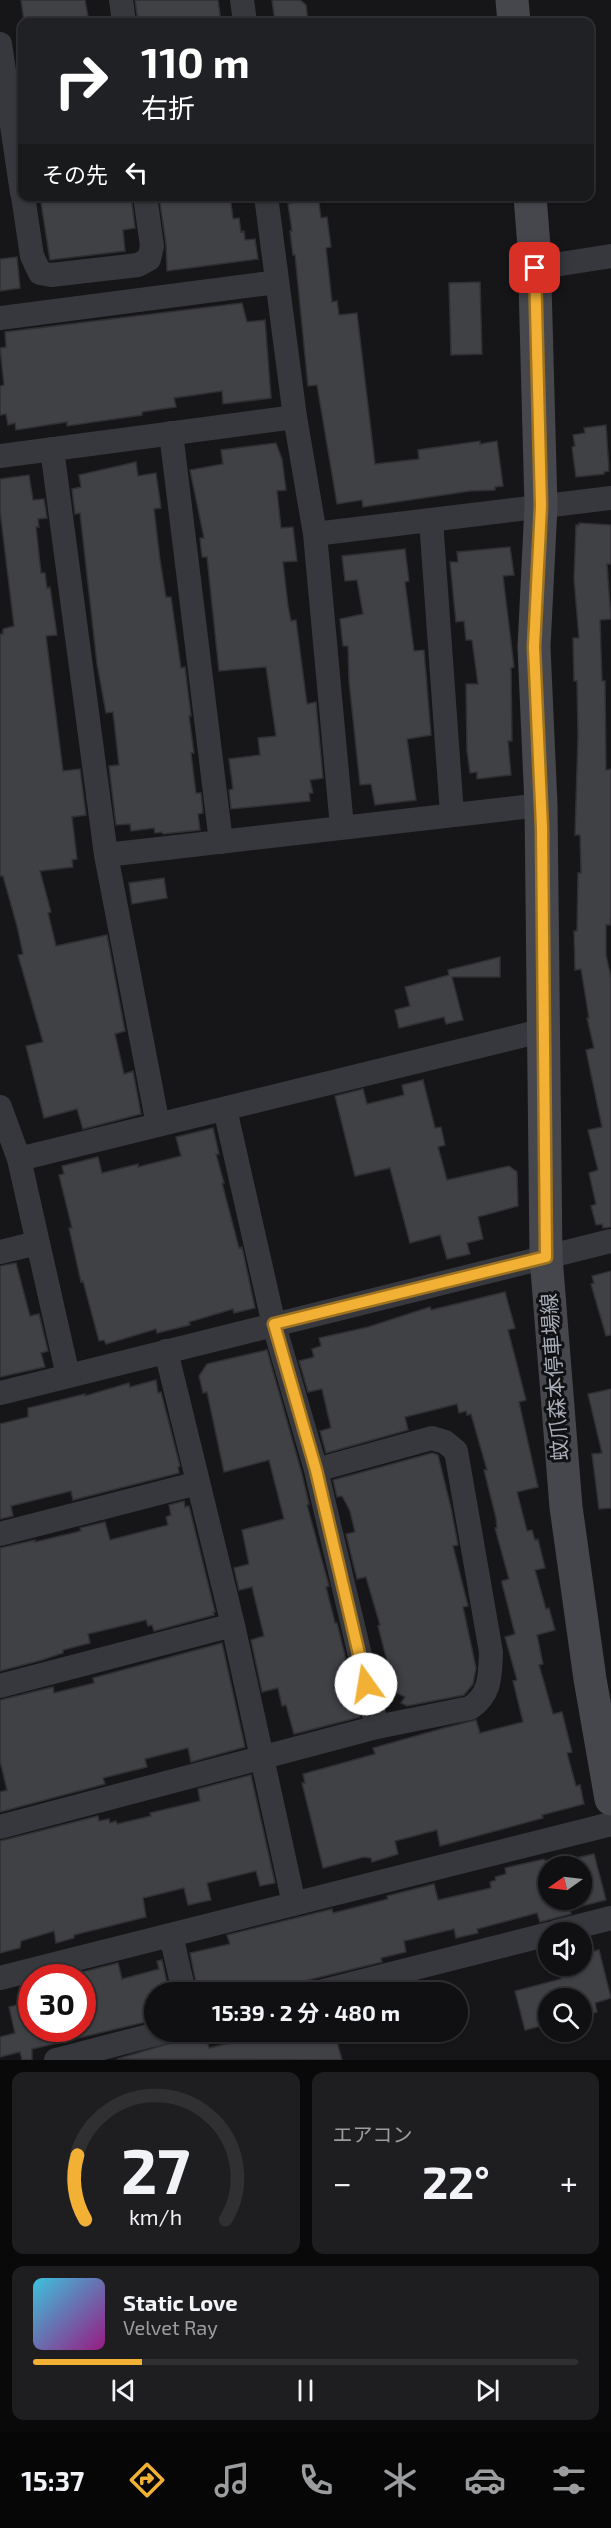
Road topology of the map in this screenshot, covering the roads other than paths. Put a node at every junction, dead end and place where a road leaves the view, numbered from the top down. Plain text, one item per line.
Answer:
1 (121, 0) edge
2 (242, 0) edge
3 (512, 0) edge
4 (123, 18) edge
5 (244, 18) edge
6 (514, 18) edge
7 (0, 44) edge
8 (18, 162) edge
9 (24, 201) edge
10 (147, 201) edge
11 (267, 201) edge
12 (530, 201) edge
13 (611, 255) edge
14 (149, 259) junction
15 (535, 268) junction
16 (277, 282) junction
17 (157, 298) junction
18 (0, 318) edge
19 (296, 417) junction
20 (171, 433) junction
21 (52, 449) junction
22 (0, 456) edge
23 (611, 498) edge
24 (541, 506) junction
25 (431, 520) junction
26 (315, 534) junction
27 (541, 805) junction
28 (452, 814) junction
29 (342, 827) junction
30 (221, 842) junction
31 (106, 855) junction
32 (545, 1030) junction
33 (0, 1107) edge
34 (225, 1109) junction
35 (158, 1125) junction
36 (19, 1159) junction
37 (611, 1241) edge
38 (37, 1243) junction
39 (0, 1252) edge
40 (546, 1257) junction
41 (274, 1324) junction
42 (166, 1352) junction
43 (68, 1376) junction
44 (0, 1393) edge
45 (316, 1470) junction
46 (198, 1482) junction
47 (0, 1534) edge
48 (233, 1625) junction
49 (0, 1686) edge
50 (376, 1727) junction
51 (263, 1757) junction
52 (611, 1799) edge
53 (611, 1824) edge
54 (0, 1827) edge
55 (294, 1904) junction
56 (611, 1918) edge
57 (592, 1923) edge
58 (171, 1935) junction
59 (538, 1937) edge
60 (0, 1978) edge
61 (182, 1982) edge
62 (359, 1982) edge
63 (144, 2037) edge
64 (56, 2060) edge

1 - 4 street
2 - 5 street
3 - 6 main road
7 - 8 street
9 - 14 street
10 - 14 street
11 - 16 street
12 - 15 main road, 蚊爪森本停車場線
13 - 15 street
14 - 17 street
15 - 24 main road, 蚊爪森本停車場線
16 - 17 street
16 - 19 street
17 - 18 street
19 - 20 street
19 - 26 street
20 - 21 street
20 - 30 street
21 - 22 street
21 - 31 street
23 - 24 street
24 - 25 street
24 - 27 main road, 蚊爪森本停車場線
25 - 26 street
25 - 28 street
26 - 29 street
27 - 28 street
27 - 32 main road, 蚊爪森本停車場線
28 - 29 street
29 - 30 street
30 - 31 street
31 - 35 street
32 - 34 street
32 - 40 main road, 蚊爪森本停車場線
33 - 36 street
34 - 35 street
34 - 41 street
35 - 36 street
36 - 38 street
37 - 40 street
38 - 39 street
38 - 43 street
40 - 41 street
40 - 52 main road, 蚊爪森本停車場線
41 - 42 street
41 - 45 street
42 - 43 street
42 - 46 street
43 - 44 street
45 - 50 street
45 - 50 street
46 - 47 street
46 - 48 street
48 - 49 street
48 - 51 street
50 - 51 street
51 - 54 street
51 - 55 street
53 - 55 street
55 - 58 street
56 - 57 street
58 - 60 street
58 - 61 street
59 - 62 street
63 - 64 street

